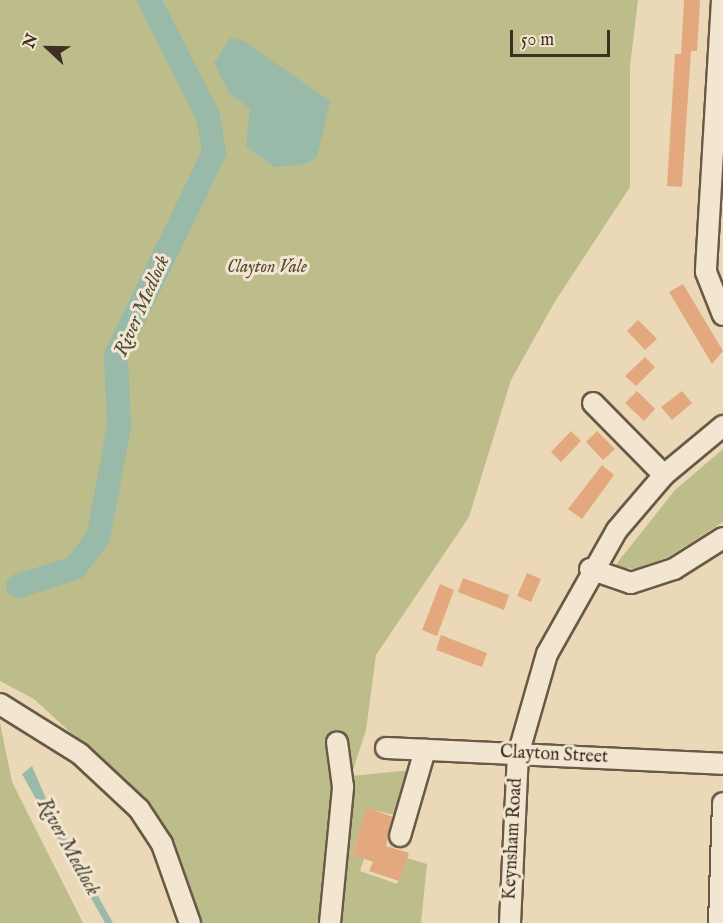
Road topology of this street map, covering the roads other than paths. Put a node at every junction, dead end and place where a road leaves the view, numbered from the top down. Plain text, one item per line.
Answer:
1 (722, 0) edge
2 (719, 128) edge
3 (723, 315) edge
4 (593, 403) dead end
5 (723, 426) edge
6 (664, 475) junction
7 (723, 538) edge
8 (590, 569) junction
9 (0, 705) edge
10 (337, 742) dead end
11 (386, 748) dead end
12 (425, 750) junction
13 (518, 755) junction
14 (723, 764) edge
15 (723, 803) edge
16 (400, 836) dead end
17 (190, 923) edge
18 (330, 923) edge
19 (510, 923) edge
20 (718, 923) edge

1 - 2 street
2 - 3 street
4 - 6 street
5 - 6 street, Keynsham Road
6 - 8 street, Keynsham Road
7 - 8 street
8 - 13 street, Keynsham Road
9 - 17 street
10 - 18 street
11 - 12 street, Clayton Street
12 - 13 street, Clayton Street
12 - 16 street
13 - 14 street, Clayton Street
13 - 19 street, Keynsham Road
15 - 20 street

